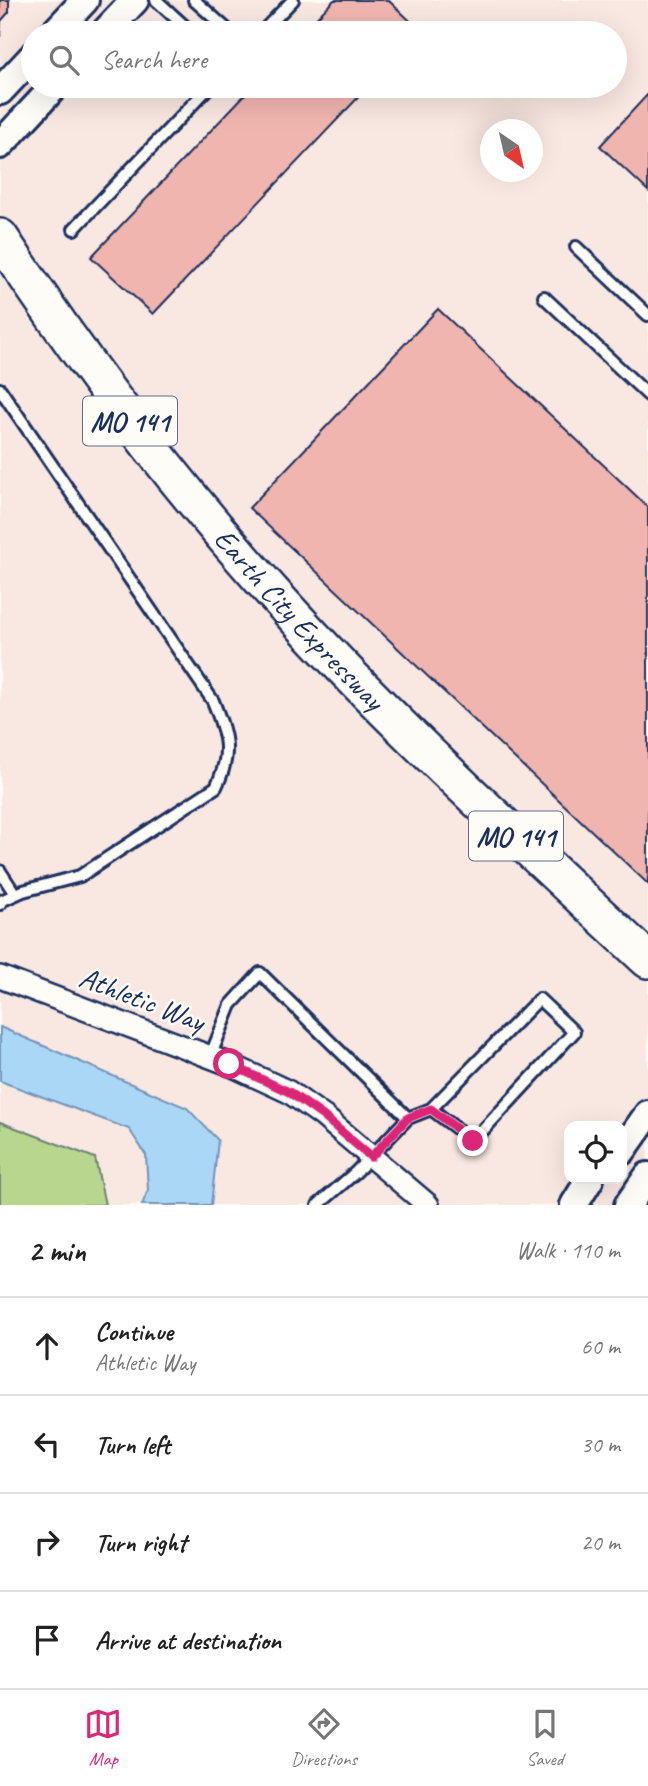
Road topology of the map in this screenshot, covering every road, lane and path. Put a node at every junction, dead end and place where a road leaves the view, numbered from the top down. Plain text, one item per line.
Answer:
1 (85, 0) edge
2 (135, 0) edge
3 (156, 0) edge
4 (194, 0) edge
5 (293, 0) edge
6 (65, 21) edge
7 (115, 21) edge
8 (179, 21) edge
9 (218, 21) edge
10 (273, 21) edge
11 (21, 69) edge
12 (0, 91) edge
13 (44, 98) edge
14 (199, 98) edge
15 (0, 145) edge
16 (74, 229) dead end
17 (0, 236) edge
18 (576, 247) dead end
19 (11, 268) edge
20 (544, 297) dead end
21 (648, 315) edge
22 (0, 389) edge
23 (648, 396) edge
24 (0, 871) edge
25 (15, 894) junction
26 (0, 904) edge
27 (644, 961) edge
28 (0, 977) edge
29 (210, 1057) junction
30 (431, 1109) junction
31 (648, 1114) edge
32 (408, 1118) junction
33 (627, 1131) edge
34 (627, 1144) edge
35 (371, 1157) junction
36 (648, 1176) edge
37 (587, 1184) edge
38 (602, 1184) edge
39 (318, 1205) edge
40 (428, 1205) edge
41 (574, 1205) edge
42 (591, 1205) edge
43 (628, 1205) edge

1 - 6 street
2 - 7 street
3 - 8 lane
4 - 9 lane
5 - 10 lane
11 - 12 street
13 - 15 street
14 - 16 lane
17 - 19 highway, Earth City Expressway / MO 141
18 - 21 lane
19 - 27 highway, Earth City Expressway / MO 141
20 - 23 lane
22 - 25 lane
24 - 25 lane
25 - 26 lane
28 - 29 street, Athletic Way
29 - 32 lane
29 - 35 street, Athletic Way
30 - 30 lane
30 - 32 lane
31 - 33 street
31 - 34 street
32 - 35 lane
35 - 39 lane
35 - 40 street, Athletic Way
36 - 43 street
37 - 41 street
38 - 42 street

